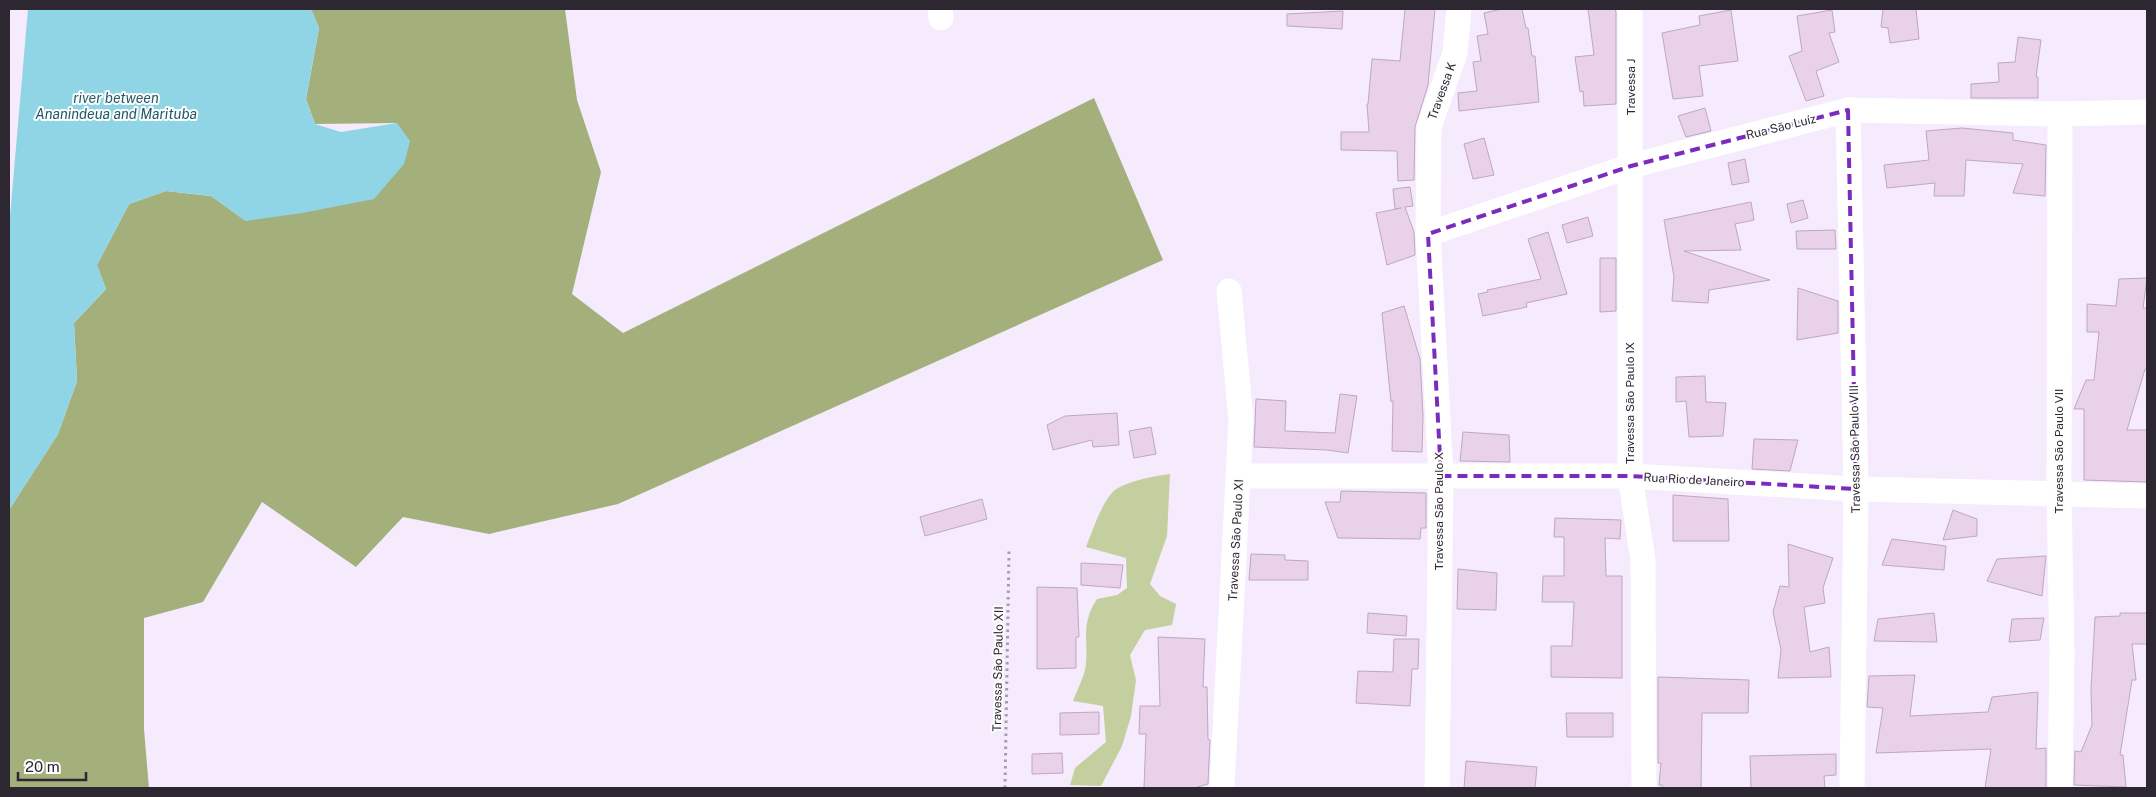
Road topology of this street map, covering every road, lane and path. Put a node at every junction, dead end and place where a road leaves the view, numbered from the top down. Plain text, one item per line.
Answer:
1 (1459, 9) edge
2 (1630, 9) edge
3 (1848, 110) junction
4 (2147, 112) edge
5 (2060, 114) junction
6 (1632, 166) junction
7 (1428, 234) junction
8 (1229, 291) dead end
9 (1240, 476) junction
10 (1441, 476) junction
11 (1630, 476) junction
12 (1856, 490) junction
13 (2059, 494) junction
14 (2147, 496) edge
15 (1009, 550) dead end
16 (1005, 788) edge
17 (1222, 788) edge
18 (1437, 788) edge
19 (1644, 788) edge
20 (1852, 788) edge
21 (2060, 788) edge

1 - 7 street, Travessa K
2 - 6 street, Travessa J
3 - 5 street, Rua São Luíz
3 - 6 street, Rua São Luíz
3 - 12 street, Travessa São Paulo VIII
4 - 5 street, Rua São Luíz
5 - 13 street, Travessa São Paulo VII
6 - 7 street, Rua São Luíz
6 - 11 street, Travessa São Paulo IX
7 - 10 street, Travessa São Paulo X
8 - 9 street, Travessa São Paulo XI
9 - 10 street, Rua Rio de Janeiro
9 - 17 street, Travessa São Paulo XI
10 - 11 street, Rua Rio de Janeiro
10 - 18 street, Travessa São Paulo X
11 - 12 street, Rua Rio de Janeiro
11 - 19 street, Travessa São Paulo IX
12 - 13 street, Rua Rio de Janeiro
12 - 20 street, Travessa São Paulo VIII
13 - 14 street, Rua Rio de Janeiro
13 - 21 street, Travessa São Paulo VII
15 - 16 path, Travessa São Paulo XII

